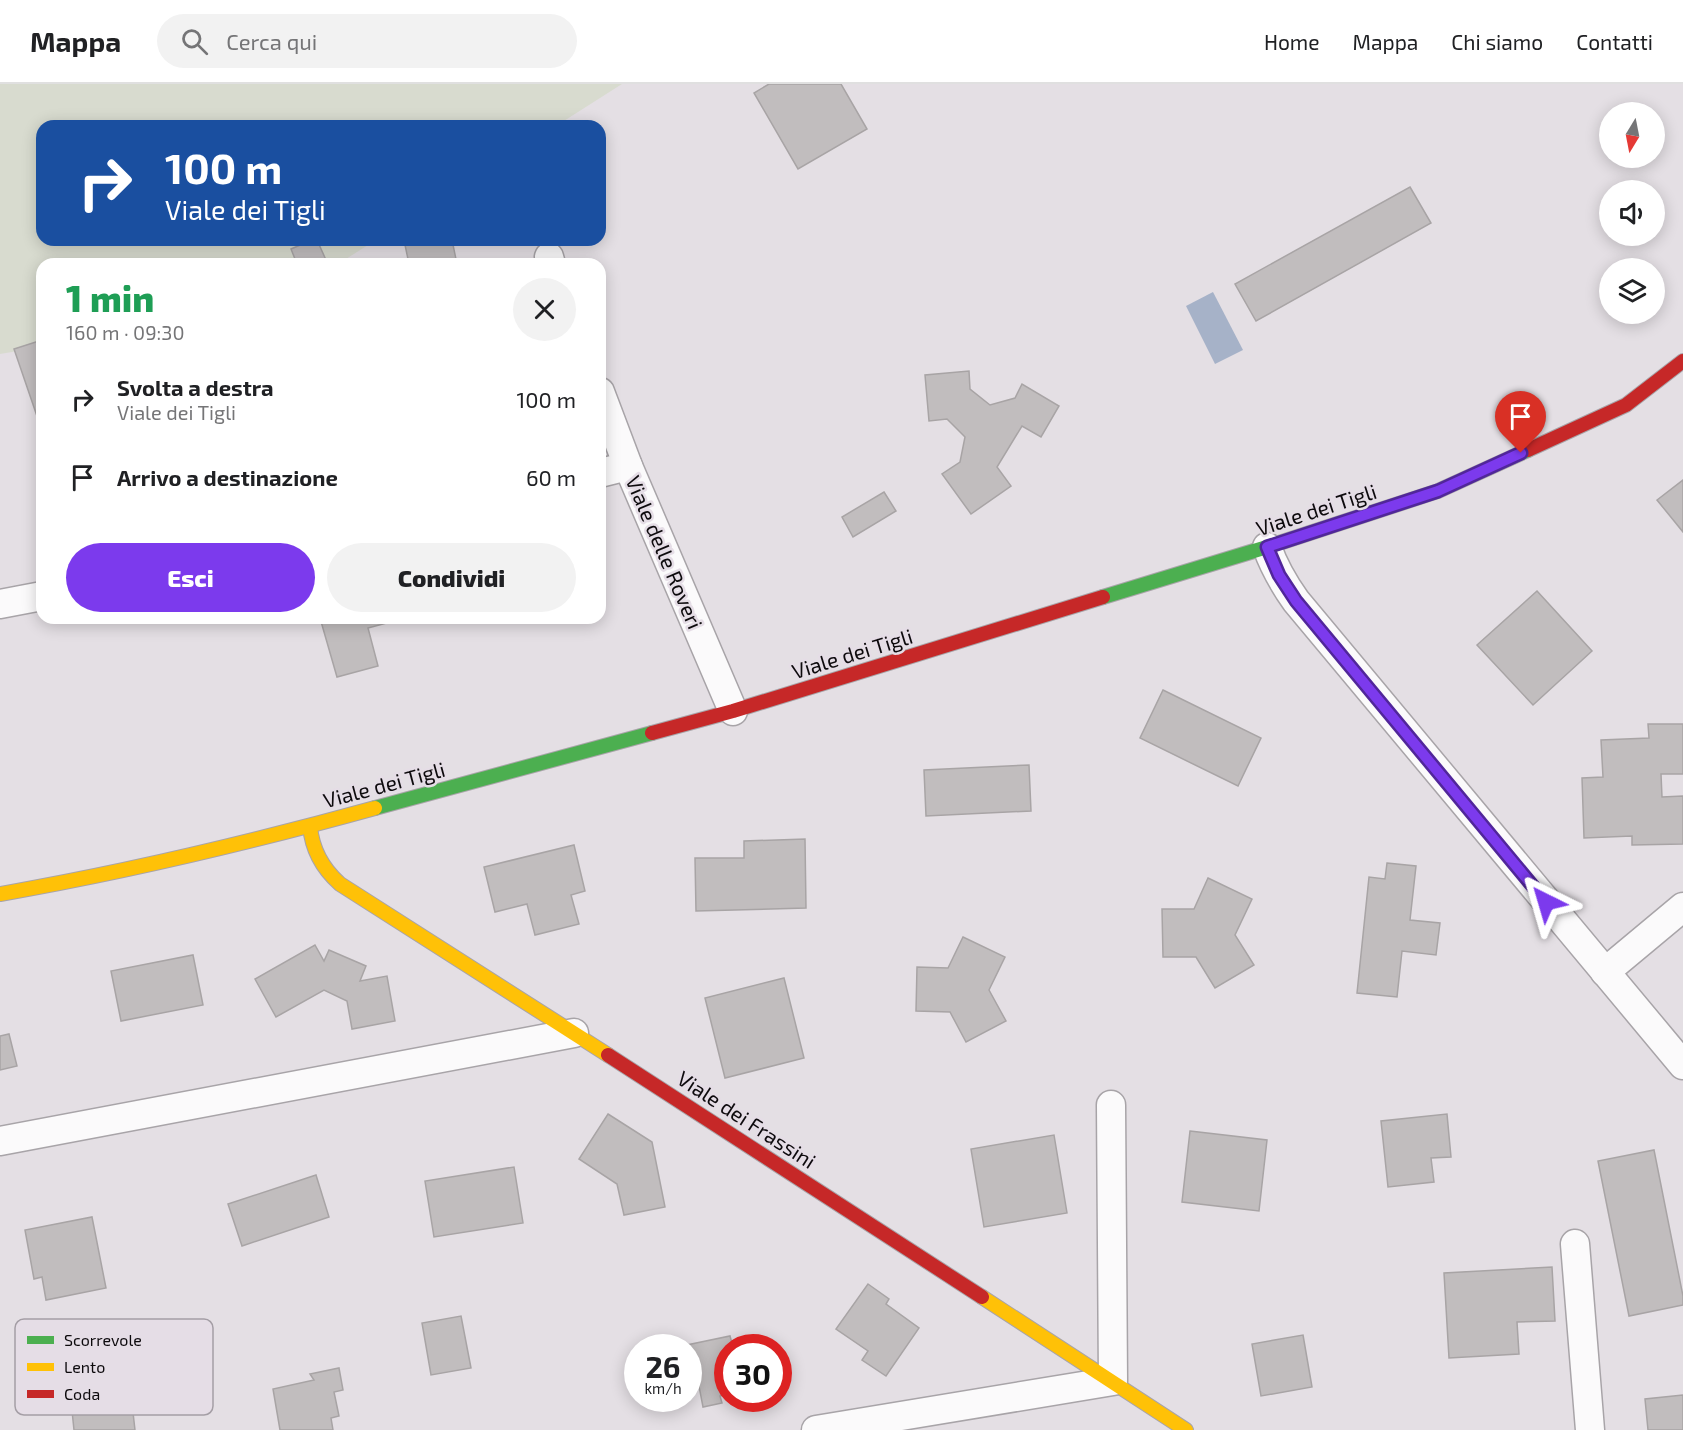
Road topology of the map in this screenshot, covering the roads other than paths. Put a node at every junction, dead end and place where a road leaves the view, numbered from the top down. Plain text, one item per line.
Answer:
1 (1683, 361) edge
2 (606, 408) edge
3 (628, 466) junction
4 (606, 471) edge
5 (1267, 547) junction
6 (36, 597) edge
7 (0, 604) edge
8 (734, 711) junction
9 (310, 826) junction
10 (0, 894) edge
11 (1683, 907) edge
12 (1605, 972) junction
13 (574, 1032) junction
14 (1683, 1065) edge
15 (1111, 1106) dead end
16 (0, 1141) edge
17 (1575, 1244) dead end
18 (1113, 1382) junction
19 (816, 1430) edge
20 (1186, 1430) edge
21 (1590, 1430) edge

1 - 5 street, Viale dei Tigli
2 - 3 street, Viale delle Roveri
3 - 4 street
3 - 8 street, Viale delle Roveri
5 - 8 street, Viale dei Tigli
5 - 12 street
6 - 7 street
8 - 9 street, Viale dei Tigli
9 - 10 street, Viale dei Tigli
9 - 13 street, Viale dei Frassini
11 - 12 street
12 - 14 street
13 - 16 street
13 - 18 street, Viale dei Frassini
15 - 18 street
17 - 21 street
18 - 19 street
18 - 20 street, Viale dei Frassini

